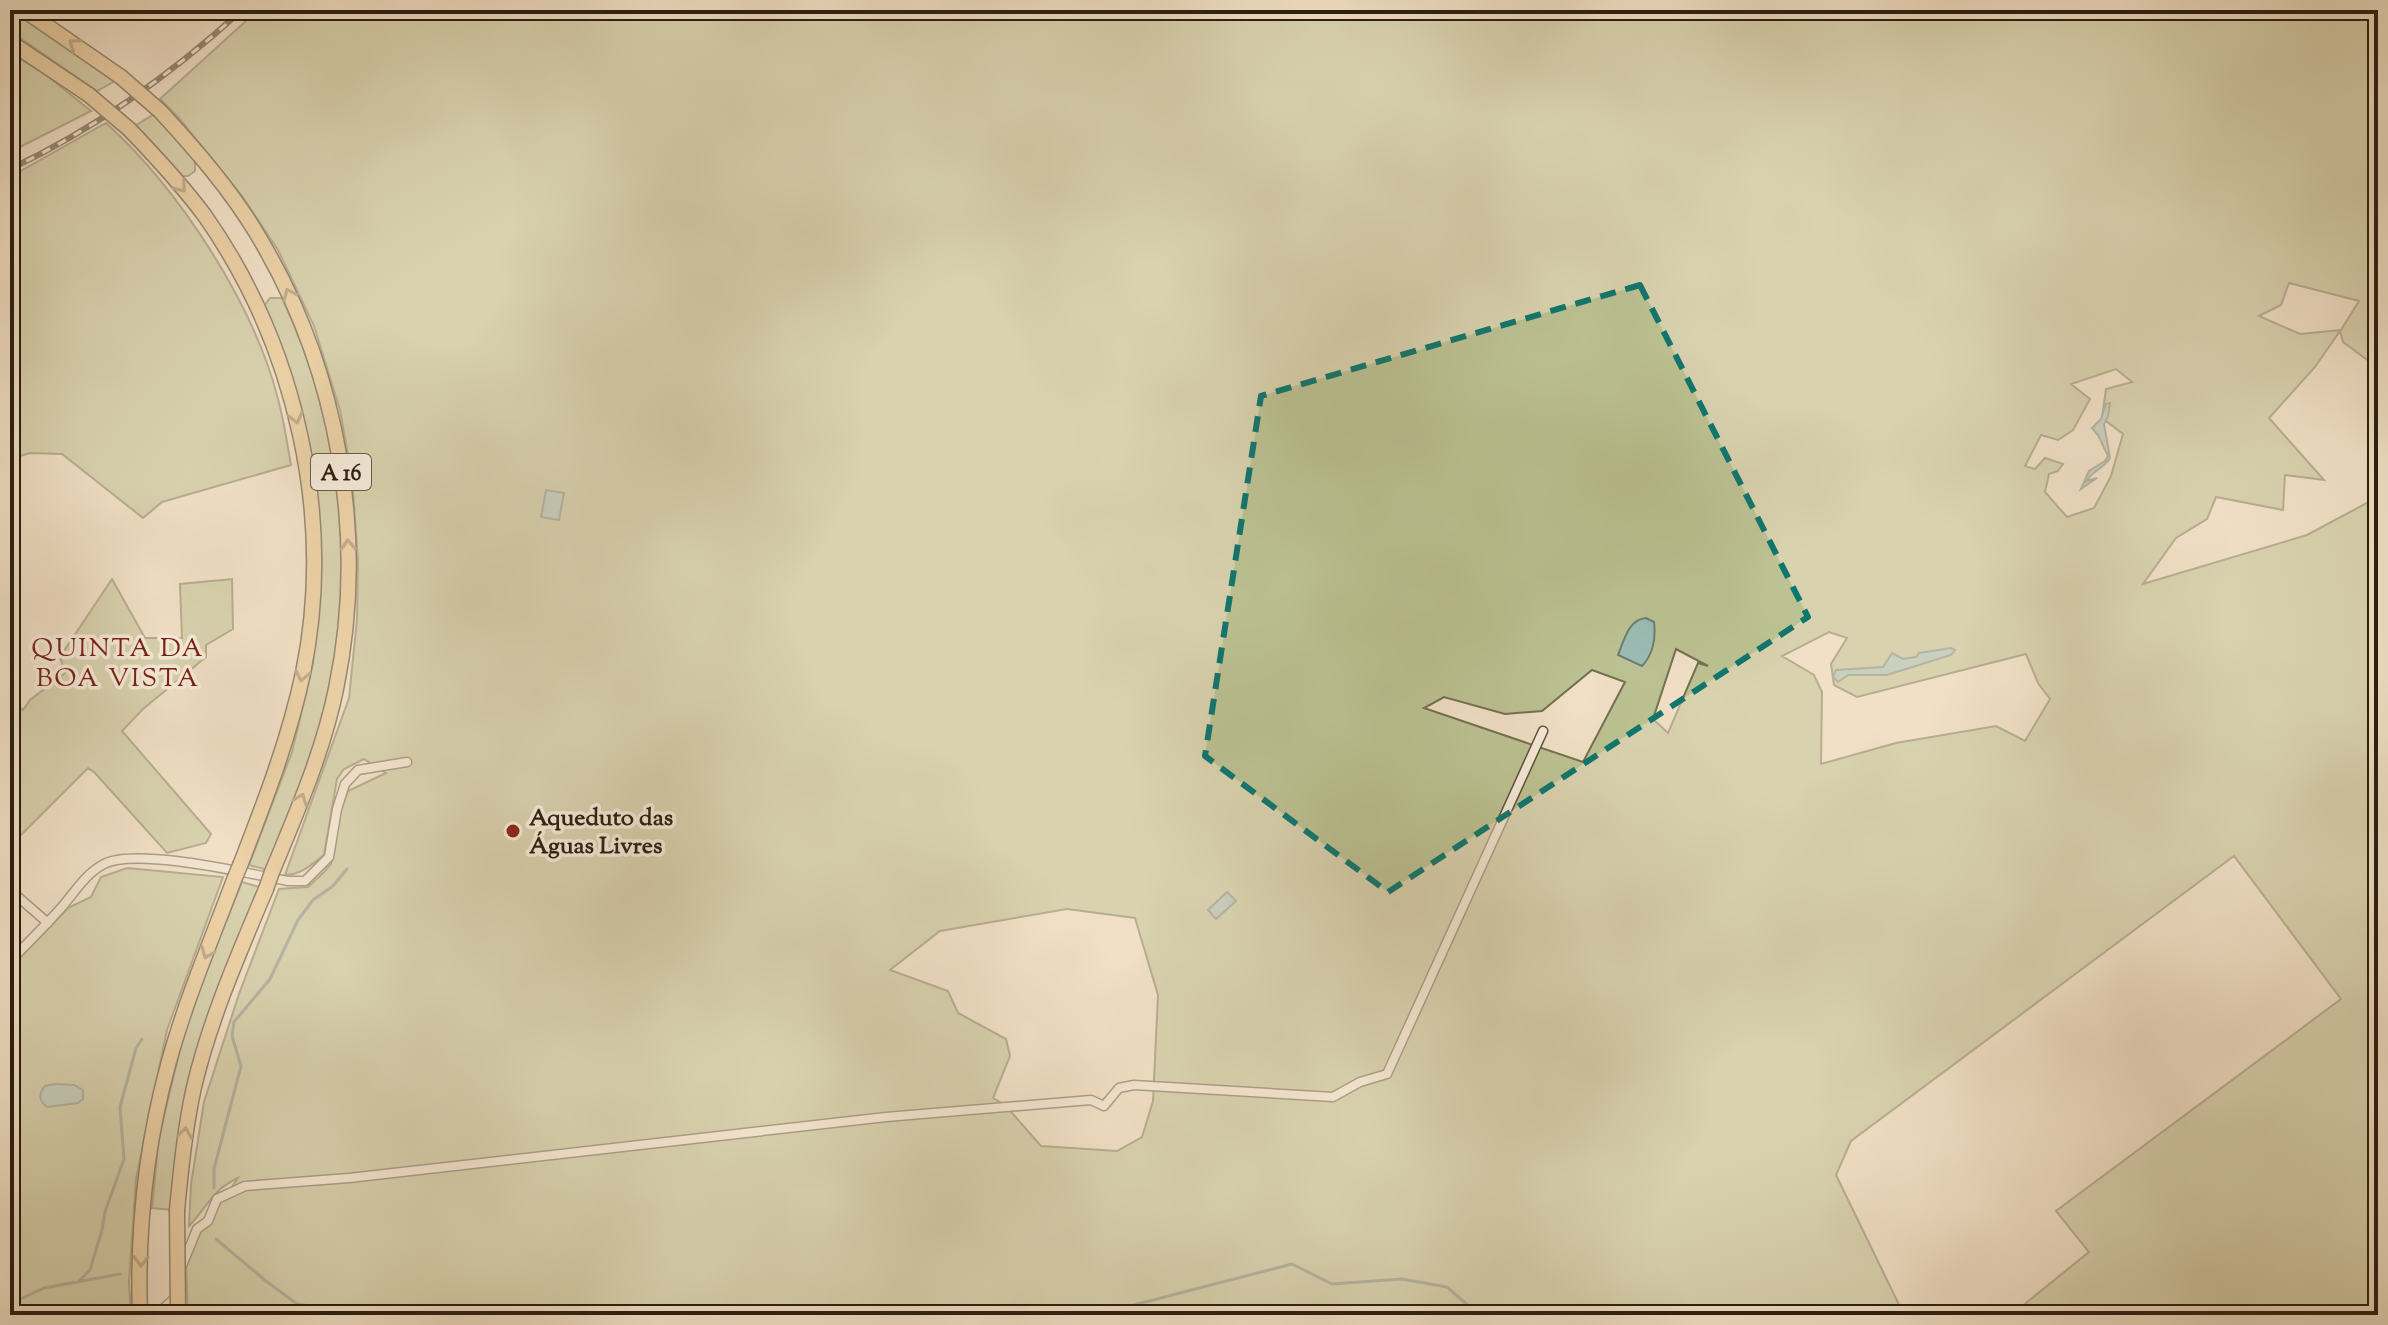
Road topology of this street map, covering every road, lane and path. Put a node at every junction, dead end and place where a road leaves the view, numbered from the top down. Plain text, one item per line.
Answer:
1 (25, 11) edge
2 (10, 42) edge
3 (1543, 731) dead end
4 (407, 762) dead end
5 (10, 890) edge
6 (48, 923) junction
7 (10, 961) edge
8 (140, 1315) edge
9 (156, 1315) edge
10 (178, 1315) edge

10 -> 1 highway, A 16, bridge
2 -> 8 highway, A 16, bridge
3 - 9 street
4 - 6 street
5 - 6 street
6 - 7 street

